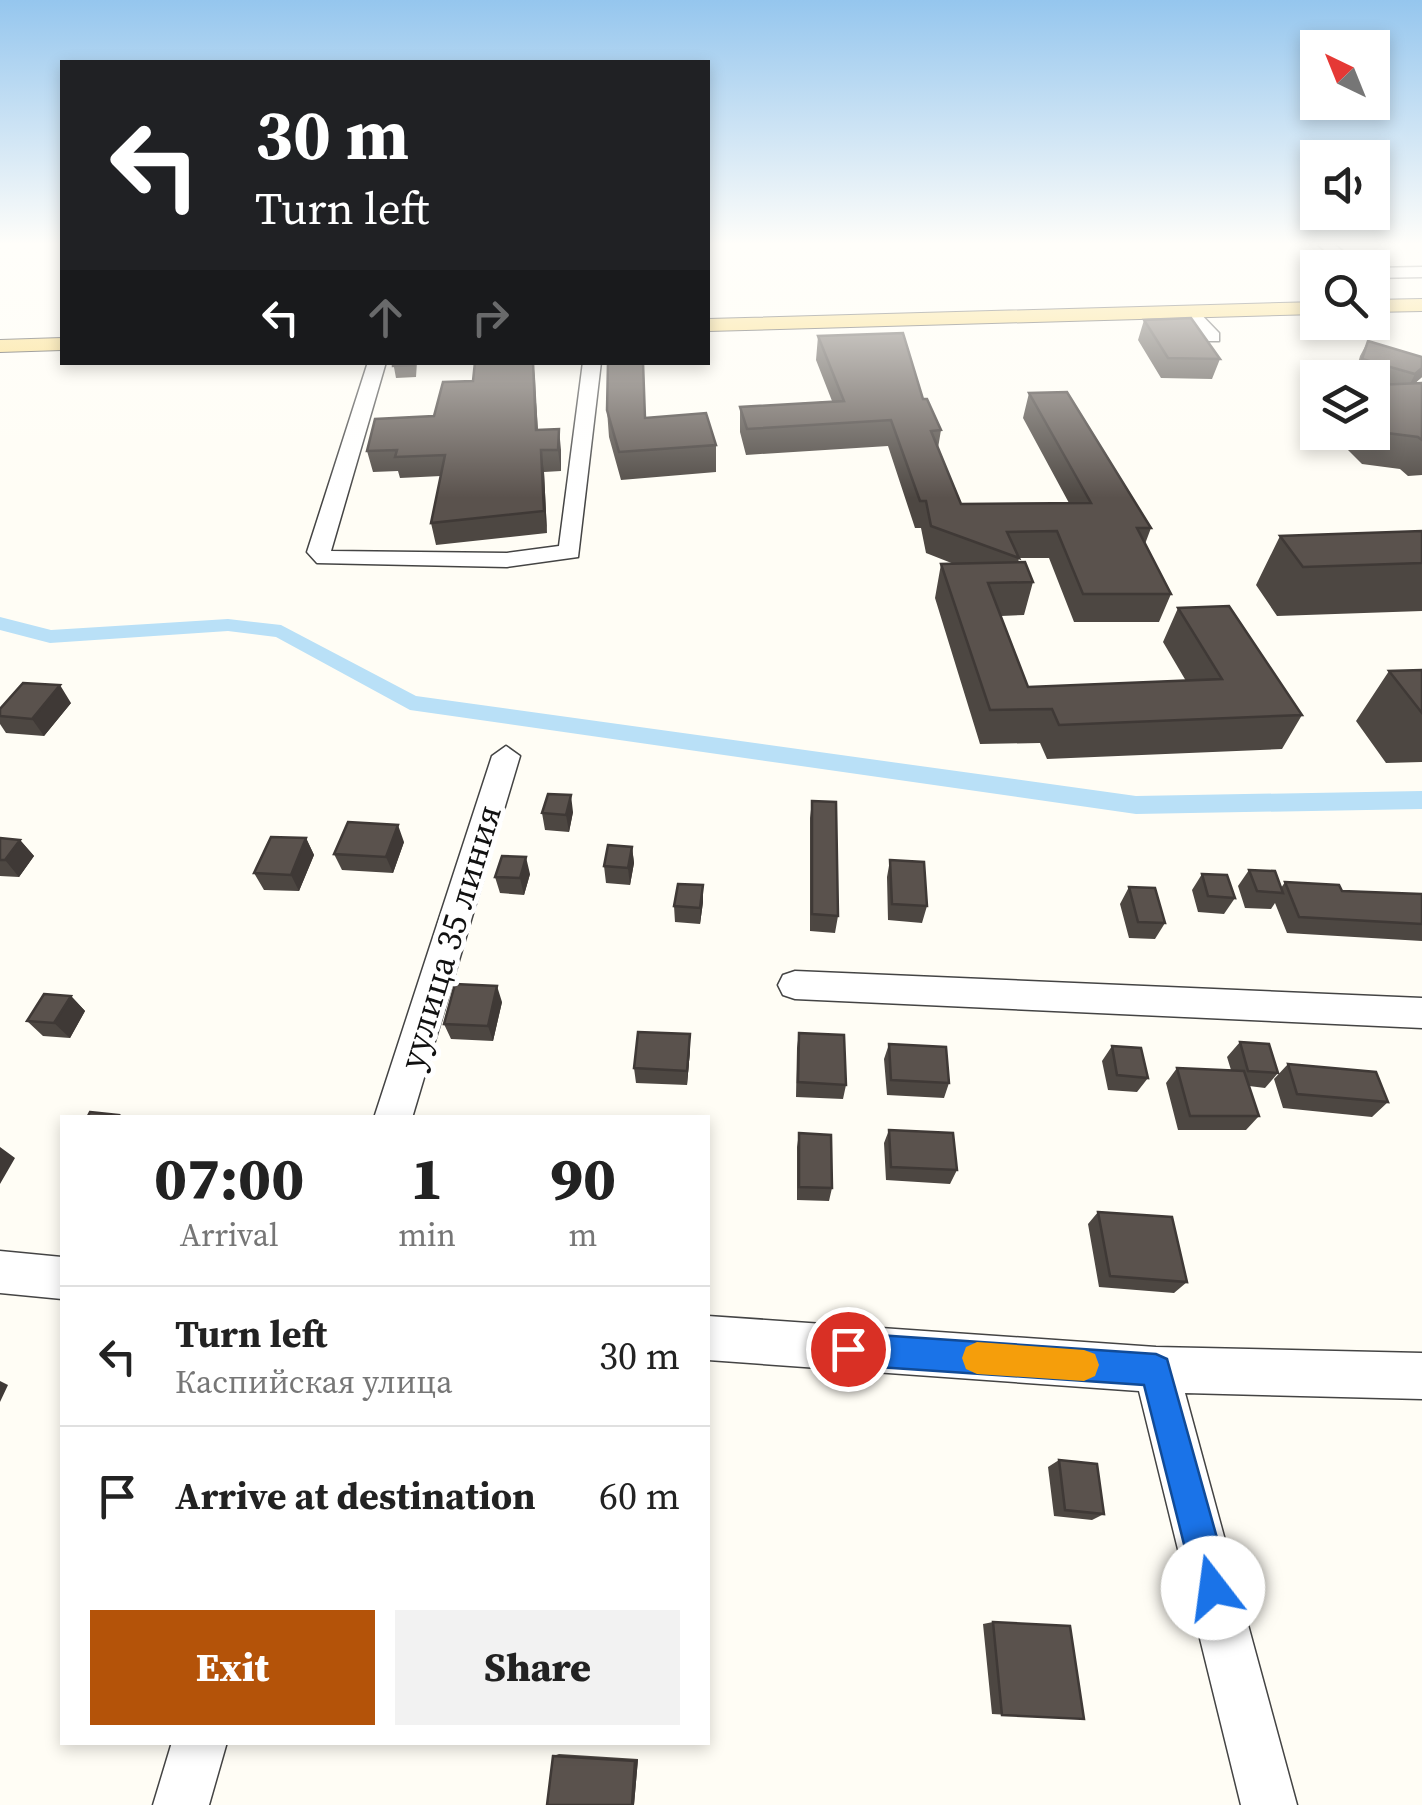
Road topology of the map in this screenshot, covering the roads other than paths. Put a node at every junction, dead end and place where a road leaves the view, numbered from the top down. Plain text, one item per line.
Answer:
1 (1206, 329) edge
2 (1213, 337) dead end
3 (60, 344) edge
4 (0, 346) edge
5 (376, 365) edge
6 (592, 365) edge
7 (506, 756) dead end
8 (795, 985) dead end
9 (1422, 1013) edge
10 (394, 1115) edge
11 (0, 1272) edge
12 (60, 1278) edge
13 (710, 1338) edge
14 (1156, 1370) junction
15 (1422, 1376) edge
16 (199, 1745) edge
17 (181, 1805) edge
18 (1270, 1805) edge

1 - 2 street
3 - 4 main road
5 - 6 street
7 - 10 street, уулица 35 линия
8 - 9 street
11 - 12 street
13 - 14 street
14 - 15 street
14 - 18 street
16 - 17 street

